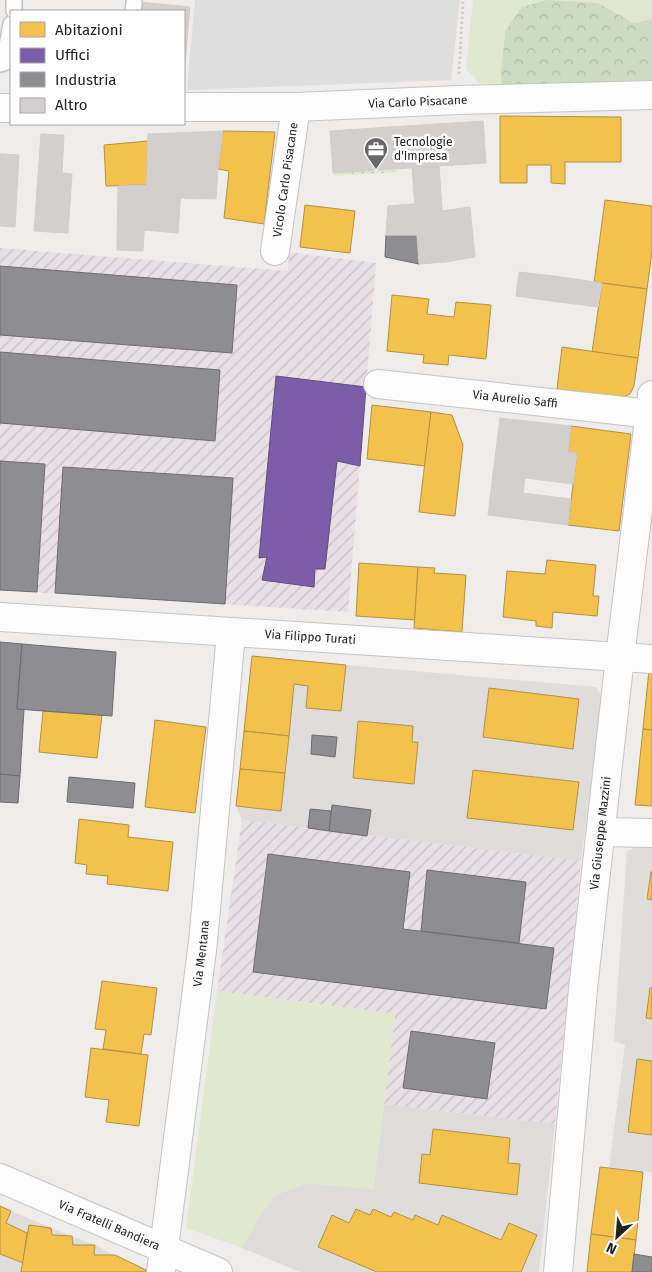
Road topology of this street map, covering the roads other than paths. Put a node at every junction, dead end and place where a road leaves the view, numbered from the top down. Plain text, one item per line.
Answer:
1 (10, 30) edge
2 (0, 64) edge
3 (652, 95) edge
4 (185, 107) edge
5 (296, 107) junction
6 (275, 251) dead end
7 (378, 384) dead end
8 (651, 407) edge
9 (0, 617) edge
10 (231, 633) junction
11 (620, 657) junction
12 (652, 659) edge
13 (601, 832) junction
14 (652, 833) edge
15 (0, 1178) edge
16 (162, 1261) edge
17 (218, 1272) edge
18 (558, 1272) edge

1 - 2 lane
3 - 5 street, Via Carlo Pisacane
4 - 5 street, Via Carlo Pisacane
5 - 6 street, Vicolo Carlo Pisacane
7 - 8 street, Via Aurelio Saffi
8 - 11 street, Via Giuseppe Mazzini
9 - 10 street, Via Filippo Turati
10 - 11 street, Via Filippo Turati
10 - 16 street, Via Mentana
11 - 12 street, Via Filippo Turati
11 - 13 street, Via Giuseppe Mazzini
13 - 14 street
13 - 18 street, Via Giuseppe Mazzini
15 - 16 street, Via Fratelli Bandiera
16 - 17 street, Via Fratelli Bandiera

